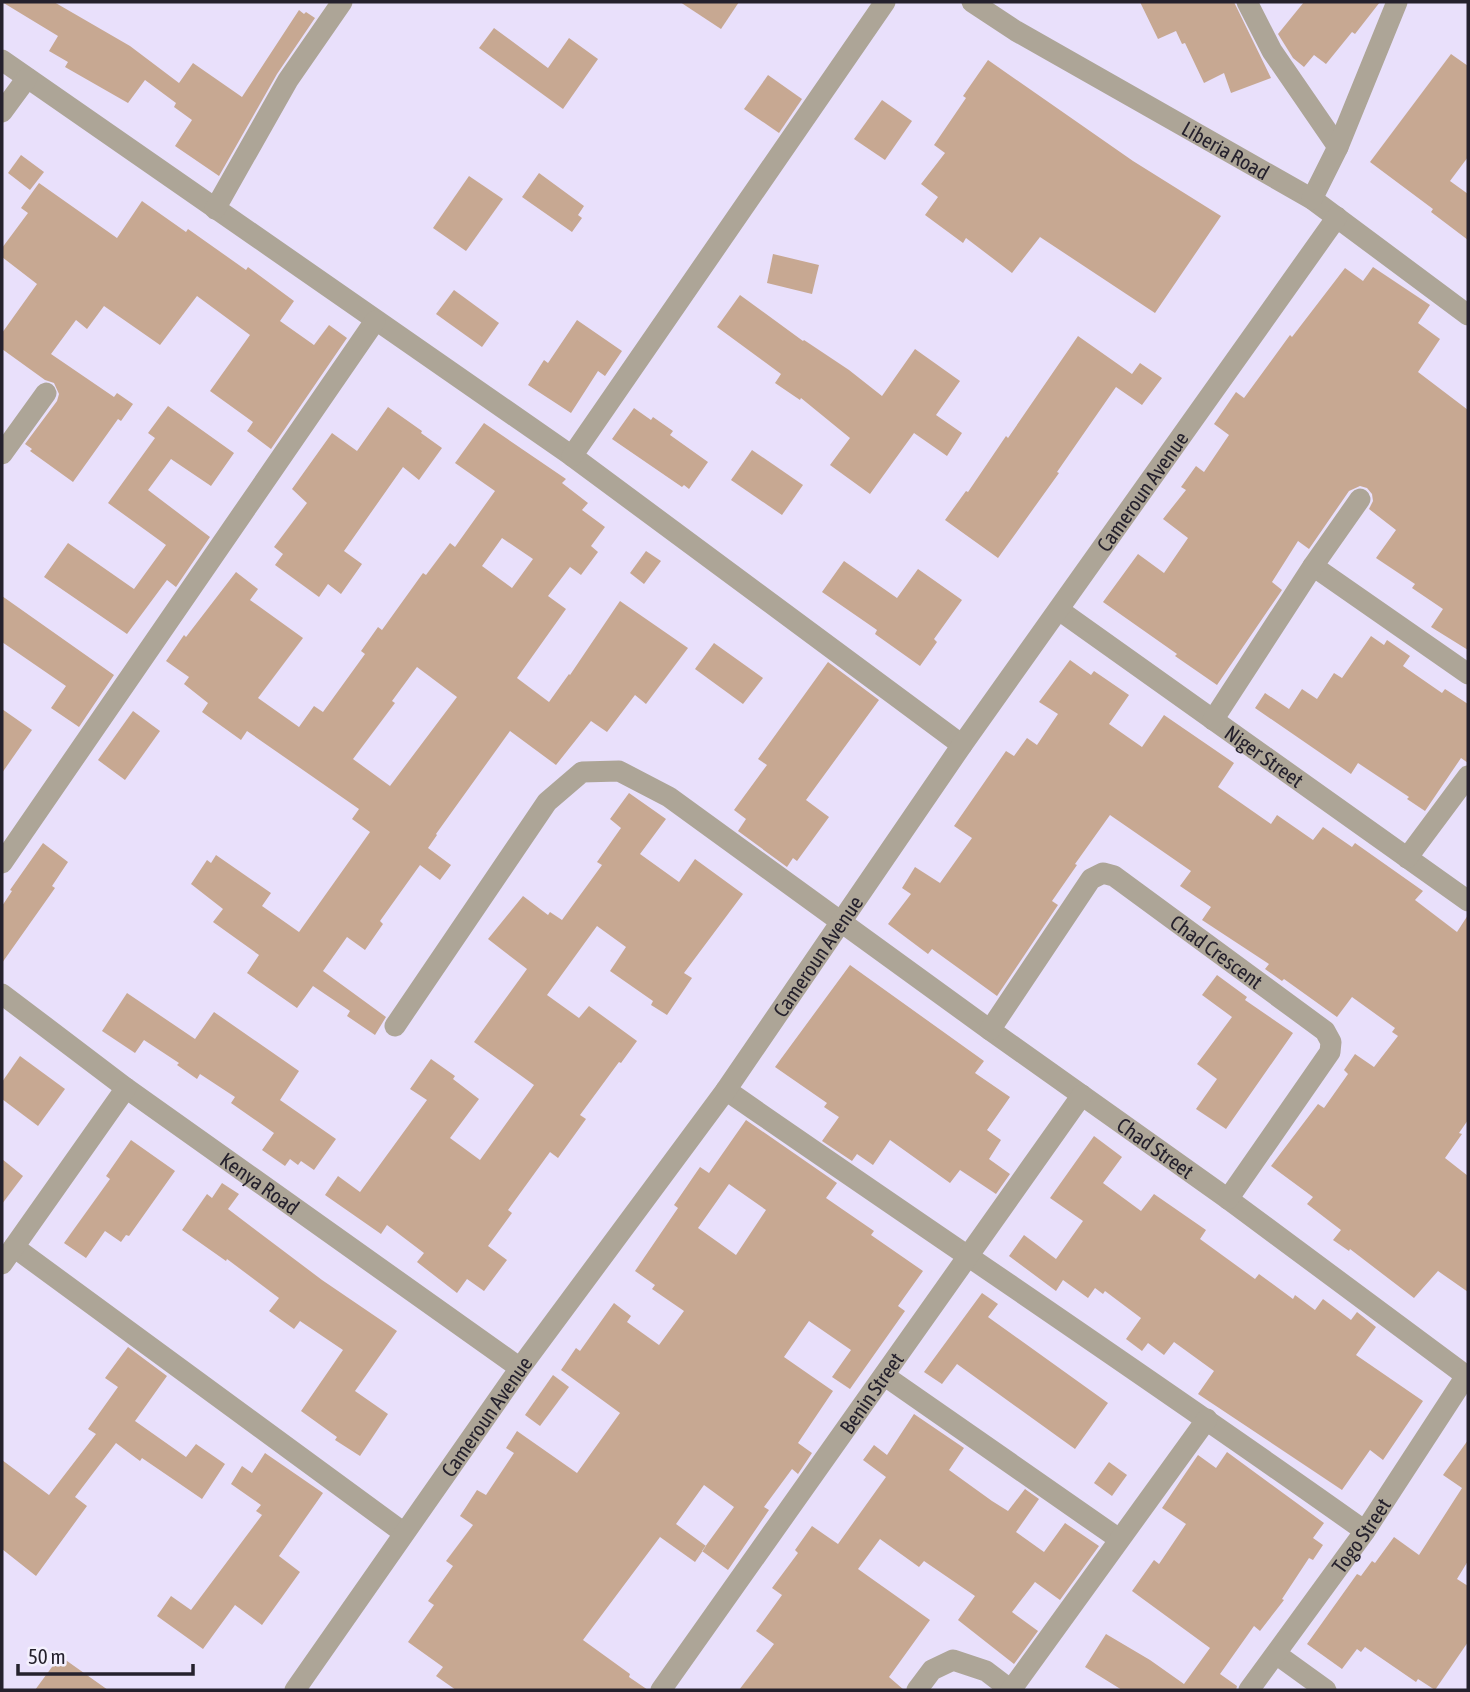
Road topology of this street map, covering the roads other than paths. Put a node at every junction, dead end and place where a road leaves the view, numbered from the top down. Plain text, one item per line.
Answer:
1 (342, 2) edge
2 (886, 2) edge
3 (972, 2) edge
4 (1247, 2) edge
5 (1397, 2) edge
6 (2, 60) edge
7 (27, 78) junction
8 (2, 112) edge
9 (1338, 147) junction
10 (1312, 199) junction
11 (215, 209) junction
12 (1337, 217) junction
13 (1468, 315) edge
14 (375, 321) junction
15 (46, 393) dead end
16 (2, 454) edge
17 (572, 456) junction
18 (1360, 499) dead end
19 (1313, 566) junction
20 (1059, 610) junction
21 (1468, 674) edge
22 (1213, 720) junction
23 (962, 745) junction
24 (1468, 776) edge
25 (1407, 858) junction
26 (2, 863) edge
27 (1468, 901) edge
28 (839, 922) junction
29 (2, 994) edge
30 (395, 1026) dead end
31 (990, 1031) junction
32 (126, 1088) junction
33 (726, 1090) junction
34 (1082, 1096) junction
35 (1228, 1199) junction
36 (8, 1255) edge
37 (968, 1258) junction
38 (520, 1368) junction
39 (885, 1376) junction
40 (1467, 1377) edge
41 (1207, 1419) junction
42 (1365, 1531) junction
43 (404, 1533) junction
44 (1119, 1539) junction
45 (1276, 1654) junction
46 (295, 1690) edge
47 (661, 1690) edge
48 (917, 1690) edge
49 (1011, 1690) edge
50 (1250, 1690) edge
51 (1326, 1690) edge

1 - 11 street
2 - 17 street
3 - 10 street, Liberia Road
4 - 9 street
5 - 9 street
6 - 7 street
7 - 8 street
7 - 11 street
9 - 10 street
10 - 12 street, Liberia Road
11 - 14 street
12 - 13 street, Liberia Road
12 - 20 street, Cameroun Avenue
14 - 17 street
14 - 26 street
15 - 16 street
17 - 23 street
18 - 19 street
19 - 21 street
19 - 22 street
20 - 22 street, Niger Street
20 - 23 street, Cameroun Avenue
22 - 25 street, Niger Street
23 - 28 street, Cameroun Avenue
24 - 25 street
25 - 27 street, Niger Street
28 - 30 street, Chad Street
28 - 31 street, Chad Street
28 - 33 street, Cameroun Avenue
29 - 32 street, Kenya Road
31 - 34 street, Chad Street
31 - 35 street, Chad Crescent
32 - 36 street
32 - 38 street, Kenya Road
33 - 37 street
33 - 38 street, Cameroun Avenue
34 - 35 street, Chad Street
34 - 37 street, Benin Street
35 - 40 street, Chad Street
36 - 43 street
37 - 39 street, Benin Street
37 - 41 street
38 - 43 street, Cameroun Avenue
39 - 44 street
39 - 47 street, Benin Street
40 - 42 street, Togo Street
41 - 42 street
41 - 44 street
42 - 45 street, Togo Street
43 - 46 street, Cameroun Avenue
44 - 49 street
45 - 50 street, Togo Street
45 - 51 street
48 - 49 street

